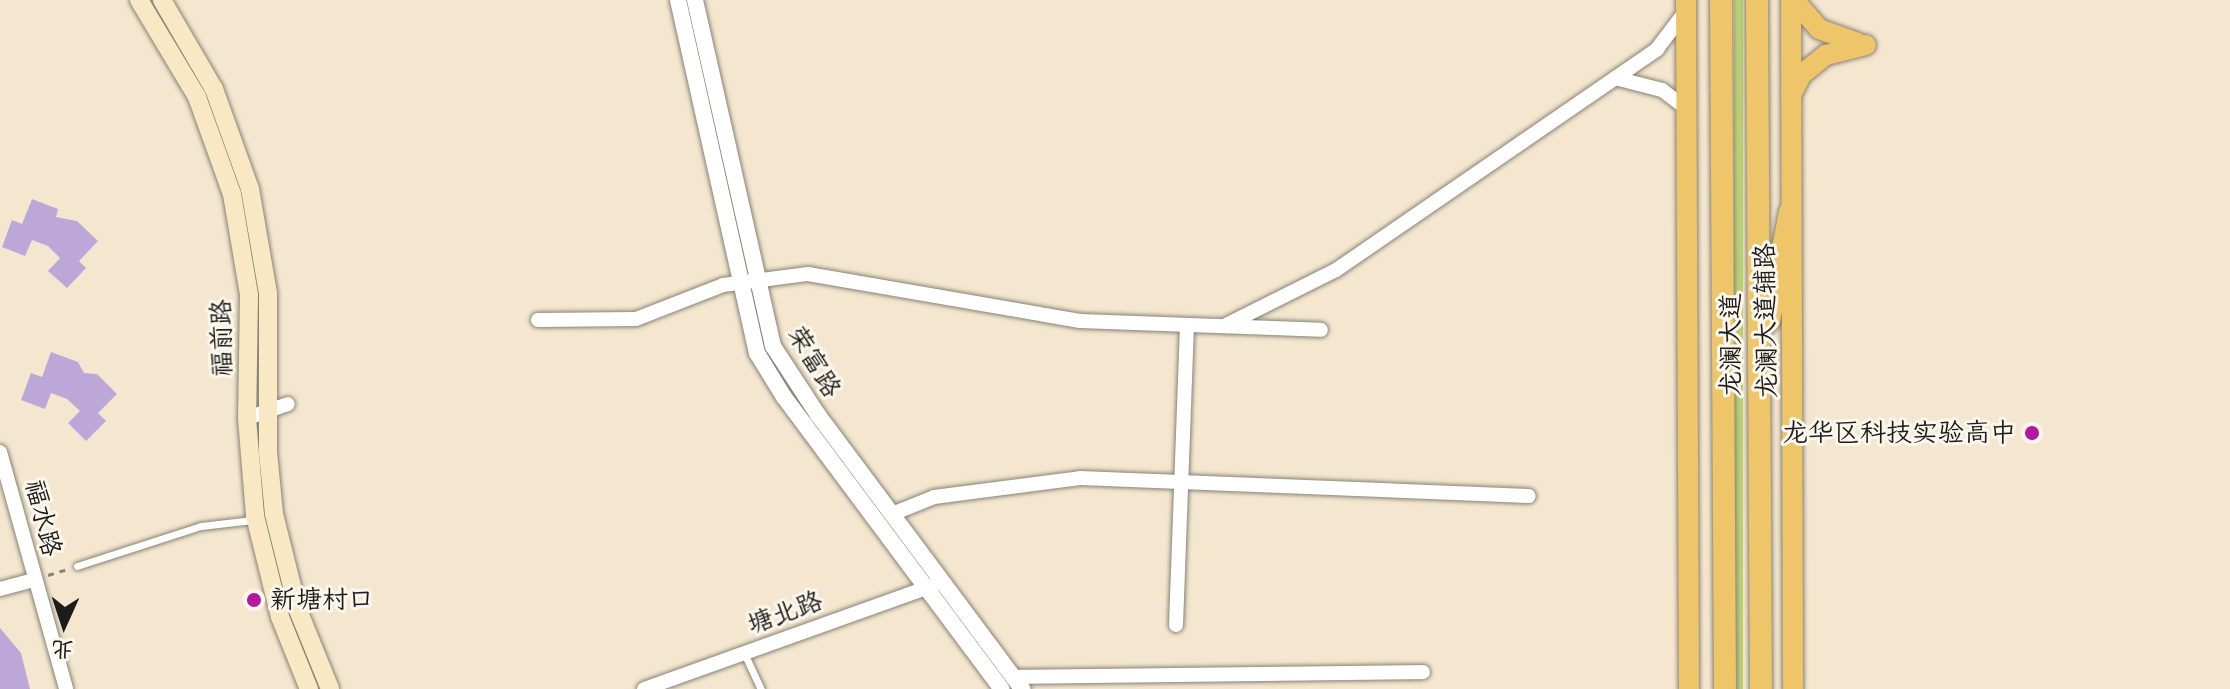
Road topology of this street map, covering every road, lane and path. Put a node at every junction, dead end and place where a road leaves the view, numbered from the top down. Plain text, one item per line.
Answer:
1 (139, 0) edge
2 (162, 0) edge
3 (678, 0) edge
4 (695, 0) edge
5 (1721, 0) edge
6 (1757, 0) edge
7 (1792, 0) edge
8 (1686, 5) edge
9 (1615, 78) junction
10 (1790, 98) junction
11 (1687, 109) junction
12 (1790, 212) junction
13 (747, 282) junction
14 (538, 320) dead end
15 (1187, 326) junction
16 (1222, 327) junction
17 (1321, 330) dead end
18 (1759, 369) junction
19 (288, 404) dead end
20 (267, 411) junction
21 (247, 418) junction
22 (0, 452) edge
23 (1182, 482) junction
24 (1529, 496) dead end
25 (892, 514) junction
26 (256, 519) junction
27 (77, 566) joint
28 (33, 580) junction
29 (943, 582) junction
30 (927, 588) junction
31 (0, 589) edge
32 (1176, 625) dead end
33 (744, 653) junction
34 (1423, 672) dead end
35 (1018, 683) edge
36 (66, 689) edge
37 (309, 689) edge
38 (330, 689) edge
39 (644, 689) edge
40 (761, 689) edge
41 (1002, 689) edge
42 (1689, 689) edge
43 (1725, 689) edge
44 (1761, 689) edge
45 (1793, 689) edge

1 - 21 main road, 福前路
2 - 20 main road, 福前路
3 - 13 street, 荣富路
4 - 13 street, 荣富路
5 - 43 highway, 龙澜大道
6 - 18 highway, 龙澜大道
7 - 10 main road, 龙澜大道辅路
7 - 10 main road
8 - 9 street
8 - 11 main road
9 - 11 street
9 - 16 street
10 - 12 main road, 龙澜大道辅路
11 - 42 main road
12 - 18 highway
12 - 45 main road, 龙澜大道辅路
13 - 14 street
13 - 15 street
13 - 25 street, 荣富路
13 - 30 street, 荣富路
15 - 16 street
15 - 23 street
16 - 17 street
18 - 44 highway, 龙澜大道
19 - 20 street
20 - 21 street
20 - 38 main road, 福前路
21 - 26 main road, 福前路
22 - 28 street, 福水路
23 - 24 street
23 - 25 street
23 - 32 street
25 - 29 street, 荣富路
26 - 27 lane
26 - 37 main road, 福前路
27 - 28 path
28 - 31 street
28 - 36 street, 福水路
29 - 30 street, 塘北路
29 - 35 street, 荣富路
30 - 33 street, 塘北路
30 - 41 street, 荣富路
33 - 39 street, 塘北路
33 - 40 lane
34 - 35 street

